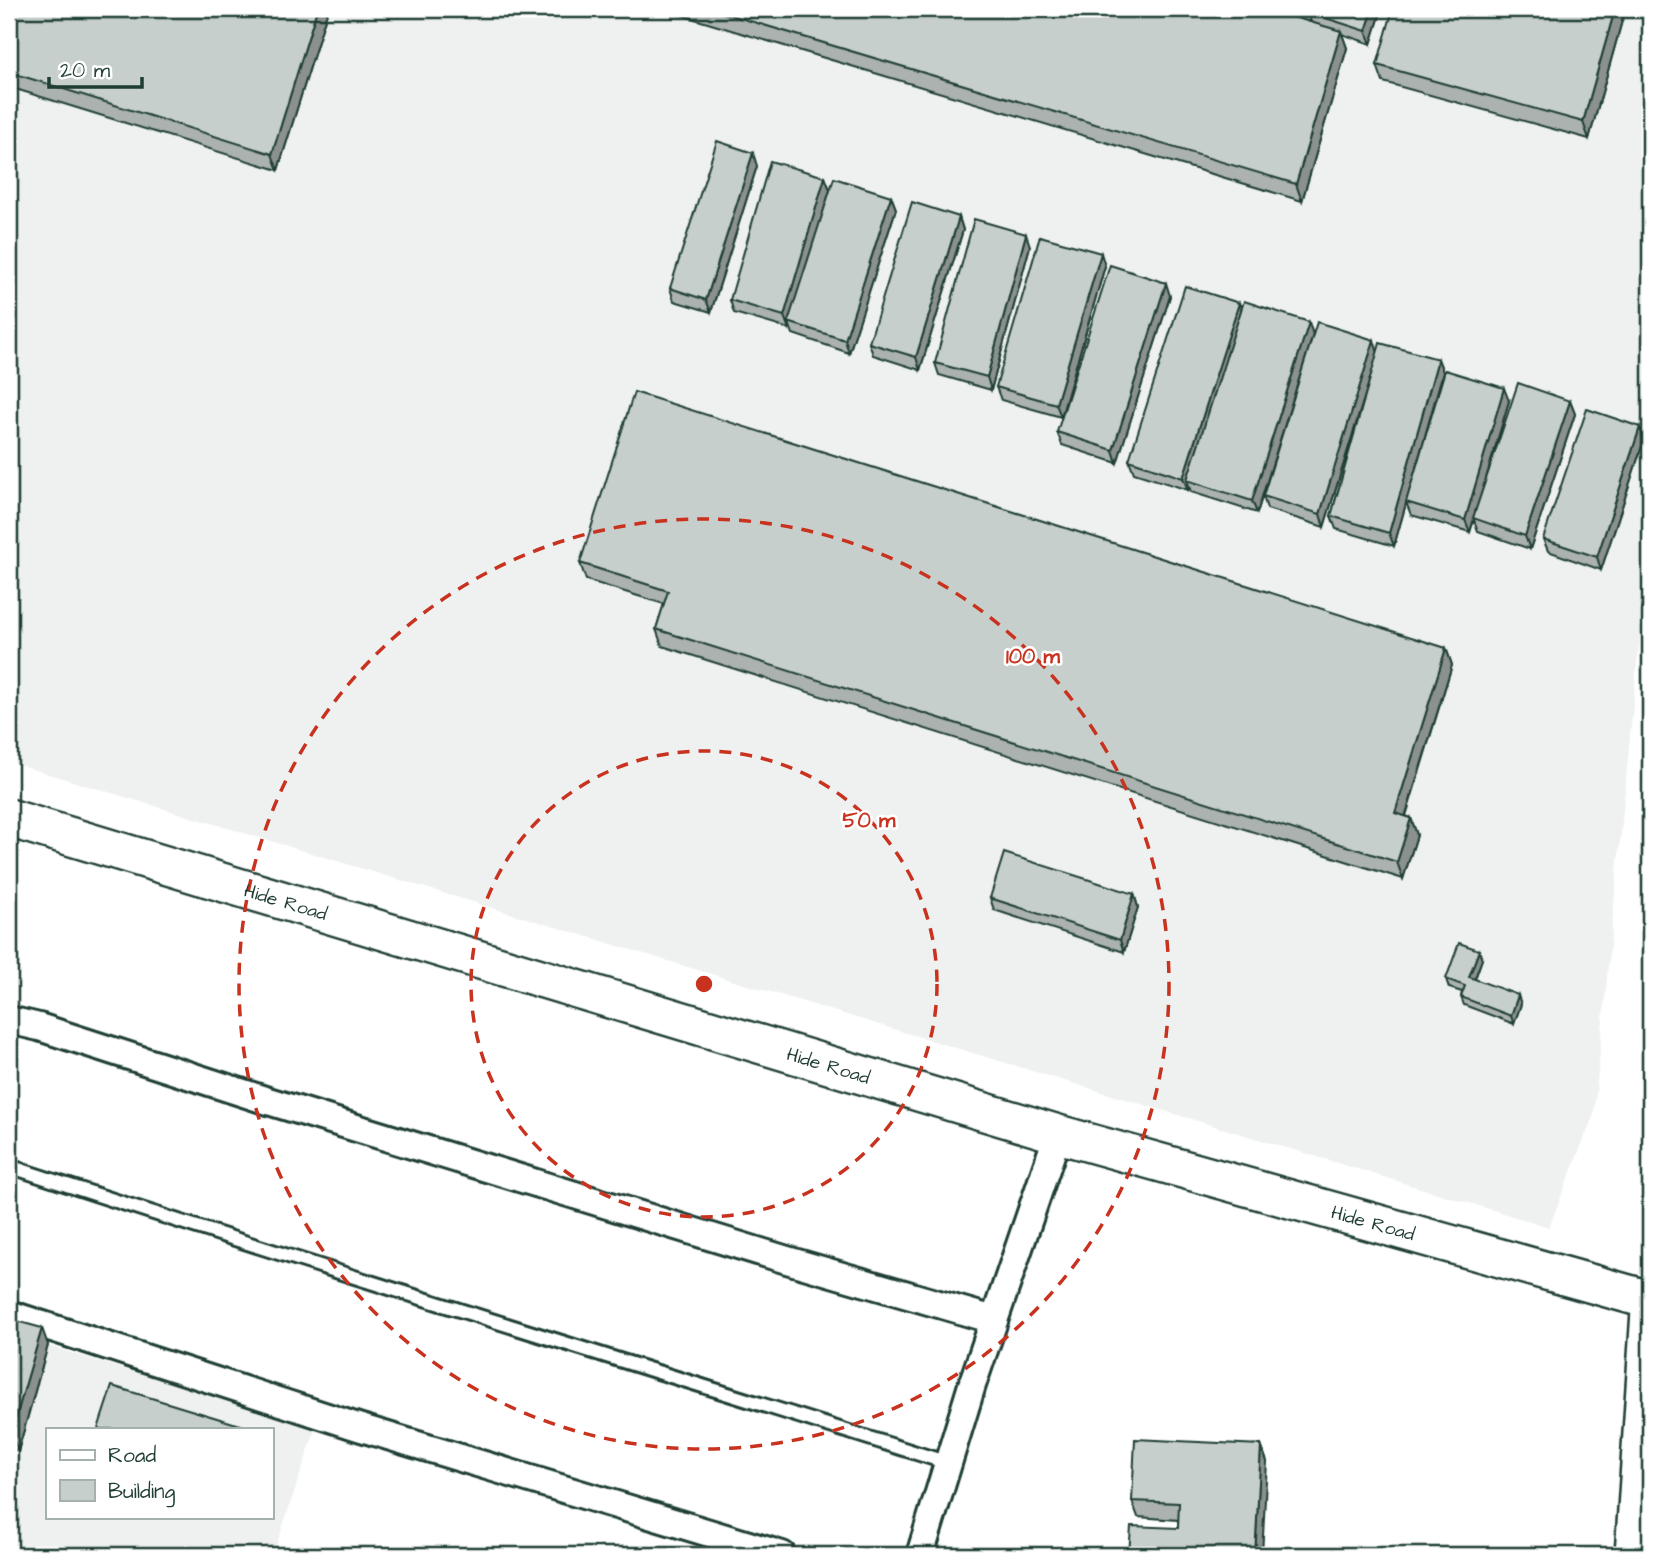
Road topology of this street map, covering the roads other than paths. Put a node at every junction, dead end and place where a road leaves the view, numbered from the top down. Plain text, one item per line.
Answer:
1 (9, 818) edge
2 (9, 1020) edge
3 (1058, 1134) junction
4 (9, 1166) edge
5 (1650, 1300) edge
6 (1650, 1311) edge
7 (9, 1314) edge
8 (995, 1320) junction
9 (948, 1464) junction
10 (782, 1555) edge
11 (920, 1555) edge
12 (1634, 1555) edge

1 - 3 street, Hide Road
2 - 8 street
3 - 5 street, Hide Road
3 - 8 street
4 - 9 lane
6 - 12 street
7 - 10 street
8 - 9 street
9 - 11 street

